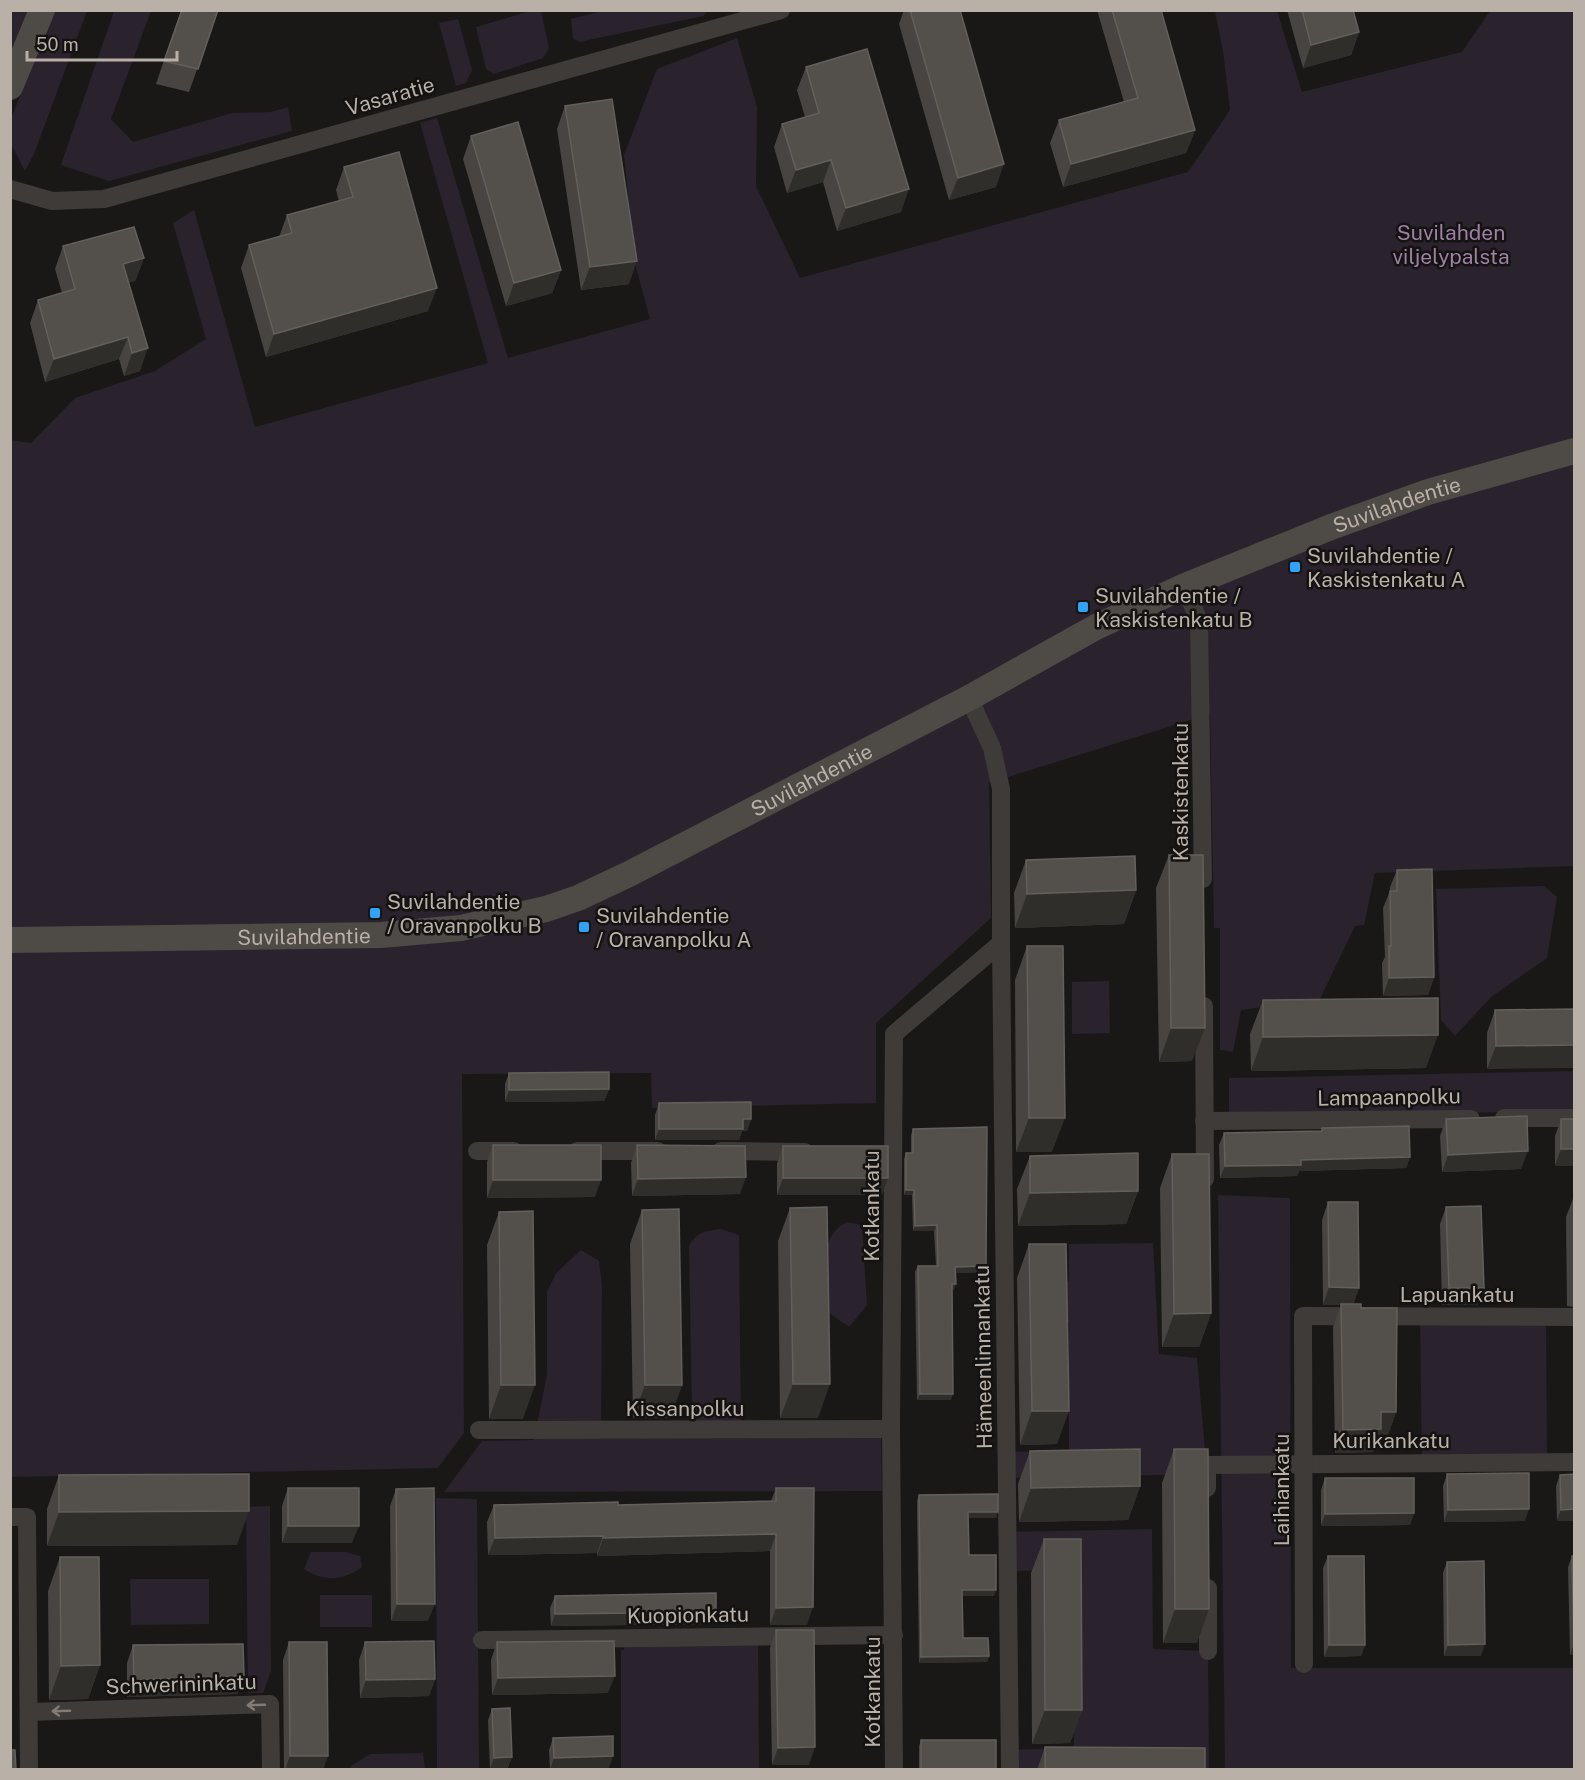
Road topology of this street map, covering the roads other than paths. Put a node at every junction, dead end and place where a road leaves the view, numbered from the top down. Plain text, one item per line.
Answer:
1 (42, 10) edge
2 (781, 10) edge
3 (10, 87) edge
4 (10, 189) edge
5 (1575, 451) edge
6 (1185, 586) junction
7 (969, 698) junction
8 (1203, 892) edge
9 (10, 940) edge
10 (1001, 943) junction
11 (1203, 984) edge
12 (1575, 1118) edge
13 (1204, 1121) junction
14 (477, 1150) dead end
15 (533, 1151) edge
16 (556, 1151) edge
17 (679, 1151) edge
18 (701, 1151) edge
19 (825, 1152) edge
20 (871, 1152) edge
21 (894, 1152) junction
22 (1205, 1179) edge
23 (1303, 1317) joint
24 (1575, 1317) edge
25 (891, 1429) junction
26 (479, 1430) dead end
27 (1575, 1462) edge
28 (1304, 1464) junction
29 (1207, 1509) edge
30 (10, 1517) edge
31 (1208, 1568) edge
32 (894, 1635) junction
33 (482, 1640) dead end
34 (1208, 1651) dead end
35 (1304, 1664) dead end
36 (29, 1712) junction
37 (29, 1770) edge
38 (271, 1770) edge
39 (894, 1770) edge
40 (1010, 1770) edge

1 - 3 street
2 - 4 street, Vasaratie
5 - 6 street, Suvilahdentie
6 - 7 street, Suvilahdentie
6 - 8 street, Kaskistenkatu
7 - 9 street, Suvilahdentie
7 - 10 street
10 - 21 street, Kotkankatu
10 - 40 street, Hämeenlinnankatu
11 - 13 street
12 - 13 street, Lampaanpolku
13 - 22 street
14 - 15 street
16 - 17 street
18 - 19 street
20 - 21 street
21 - 25 street, Kotkankatu
23 - 24 street, Lapuankatu
23 - 28 street, Laihiankatu
25 - 26 street, Kissanpolku
25 - 32 street, Kotkankatu
27 - 28 street, Kurikankatu
28 - 29 street, Kurikankatu
28 - 35 street, Laihiankatu
30 - 36 street
31 - 34 street
32 - 33 street, Kuopionkatu
32 - 39 street, Kotkankatu
36 - 37 street
38 -> 36 street, Schwerininkatu

